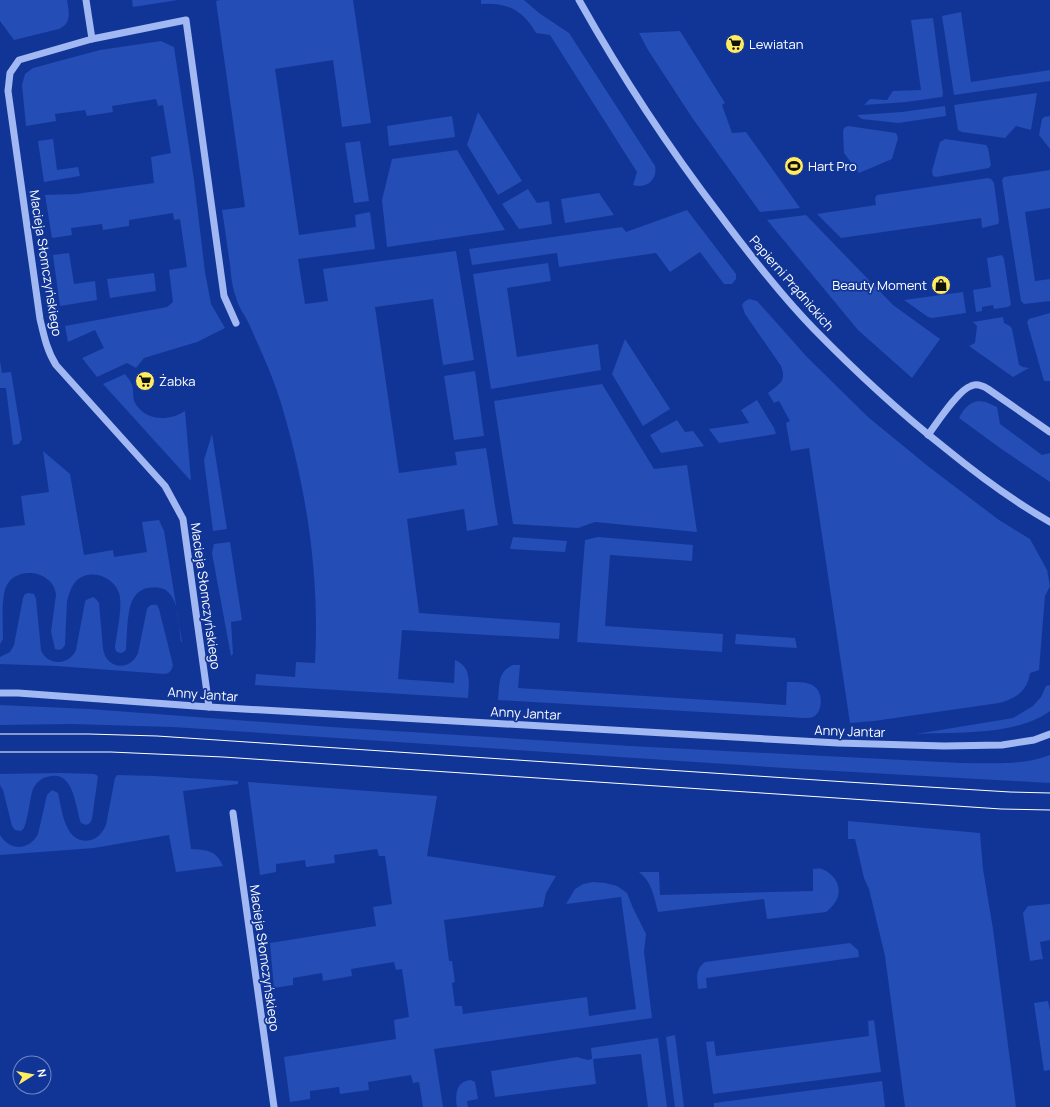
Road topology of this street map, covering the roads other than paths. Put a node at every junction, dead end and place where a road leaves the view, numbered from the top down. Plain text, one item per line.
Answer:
1 (86, 0) edge
2 (579, 0) edge
3 (92, 39) junction
4 (236, 323) dead end
5 (1050, 432) edge
6 (928, 435) junction
7 (1050, 522) edge
8 (0, 693) edge
9 (209, 707) junction
10 (1050, 734) edge
11 (233, 812) dead end
12 (274, 1107) edge

1 - 3 street
2 - 6 street, Papierni Prądnickich
3 - 4 street, Macieja Słomczyńskiego
3 - 9 street, Macieja Słomczyńskiego
5 - 6 street
6 - 7 street, Papierni Prądnickich
8 - 9 street, Anny Jantar
9 - 10 street, Anny Jantar
11 - 12 street, Macieja Słomczyńskiego

